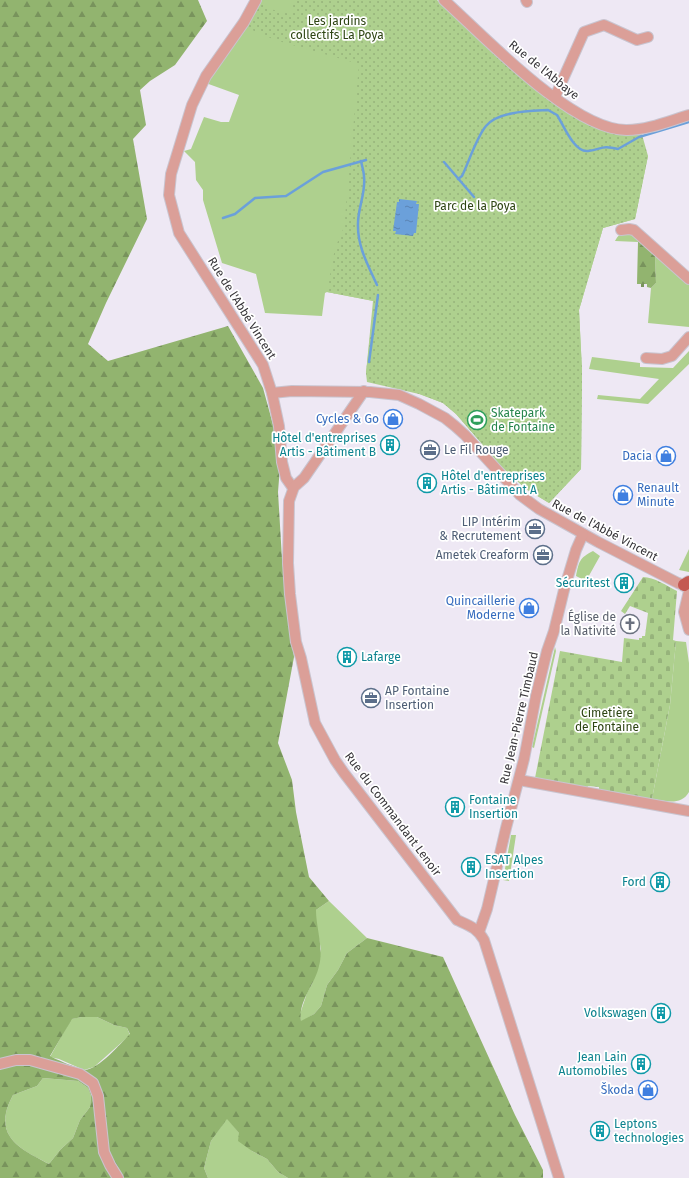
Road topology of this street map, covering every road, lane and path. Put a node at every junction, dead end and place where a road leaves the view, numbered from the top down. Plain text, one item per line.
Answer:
1 (256, 0) edge
2 (444, 0) edge
3 (648, 37) dead end
4 (555, 97) junction
5 (689, 115) edge
6 (621, 230) dead end
7 (689, 279) edge
8 (689, 337) edge
9 (646, 358) dead end
10 (364, 391) junction
11 (272, 393) junction
12 (293, 488) junction
13 (583, 534) junction
14 (688, 586) edge
15 (689, 630) edge
16 (519, 780) junction
17 (689, 811) edge
18 (479, 932) junction
19 (0, 1064) edge
20 (118, 1178) edge
21 (559, 1178) edge

1 - 11 street, Rue de l'Abbé Vincent
2 - 4 street, Rue de l'Abbaye
3 - 4 street
4 - 5 street, Rue de l'Abbaye
6 - 7 street
8 - 9 street
10 - 11 street, Rue de l'Abbé Vincent
10 - 12 street
10 - 13 street, Rue de l'Abbé Vincent
11 - 12 street
12 - 18 street, Rue du Commandant Lenoir
13 - 14 street, Rue de l'Abbé Vincent
13 - 16 street, Rue Jean-Pierre Timbaud
14 - 15 street
16 - 17 street
16 - 18 street, Rue Jean-Pierre Timbaud
18 - 21 street
19 - 20 street

